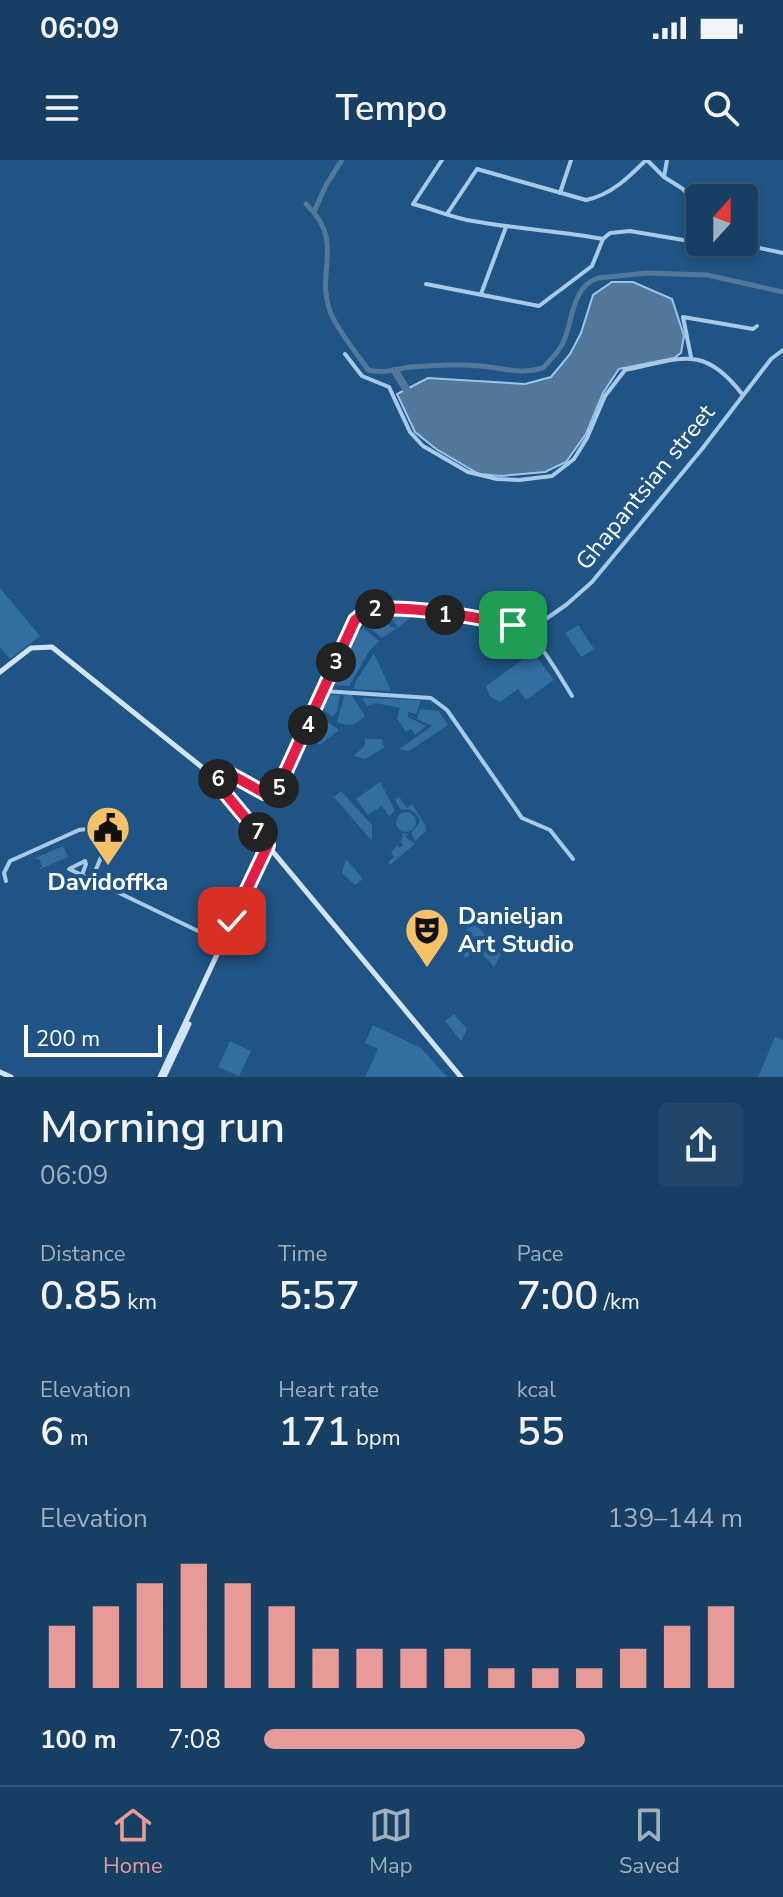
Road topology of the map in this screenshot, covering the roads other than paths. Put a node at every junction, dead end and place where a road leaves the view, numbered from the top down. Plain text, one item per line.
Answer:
1 (442, 160) edge
2 (571, 160) edge
3 (646, 160) edge
4 (667, 160) edge
5 (664, 177) junction
6 (560, 193) junction
7 (686, 193) edge
8 (447, 214) junction
9 (506, 227) junction
10 (603, 239) junction
11 (686, 240) edge
12 (758, 248) edge
13 (783, 253) edge
14 (426, 284) dead end
15 (481, 294) junction
16 (757, 326) dead end
17 (783, 350) edge
18 (345, 354) dead end
19 (691, 357) junction
20 (742, 394) junction
21 (527, 632) junction
22 (0, 673) edge
23 (323, 691) junction
24 (572, 696) dead end
25 (214, 781) junction
26 (268, 847) junction
27 (573, 859) dead end
28 (82, 875) dead end
29 (92, 879) junction
30 (6, 881) dead end
31 (224, 943) junction
32 (0, 1073) edge
33 (9, 1077) edge
34 (162, 1077) edge
35 (459, 1077) edge

1 - 8 street
2 - 6 street
3 - 5 street
3 - 6 street
4 - 5 street
5 - 7 street
6 - 8 street
8 - 9 street
9 - 10 street
9 - 15 street
10 - 11 street
10 - 15 street
12 - 13 street
14 - 15 street
16 - 19 street
17 - 20 street, Ghapantsian street
18 - 19 street
19 - 20 street
20 - 21 street, Ghapantsian street
21 - 23 street
21 - 24 street
22 - 25 street
23 - 25 street
23 - 27 street
25 - 26 street
26 - 31 street
26 - 35 street
28 - 29 street
29 - 30 street
29 - 31 street
31 - 34 street
32 - 33 street

